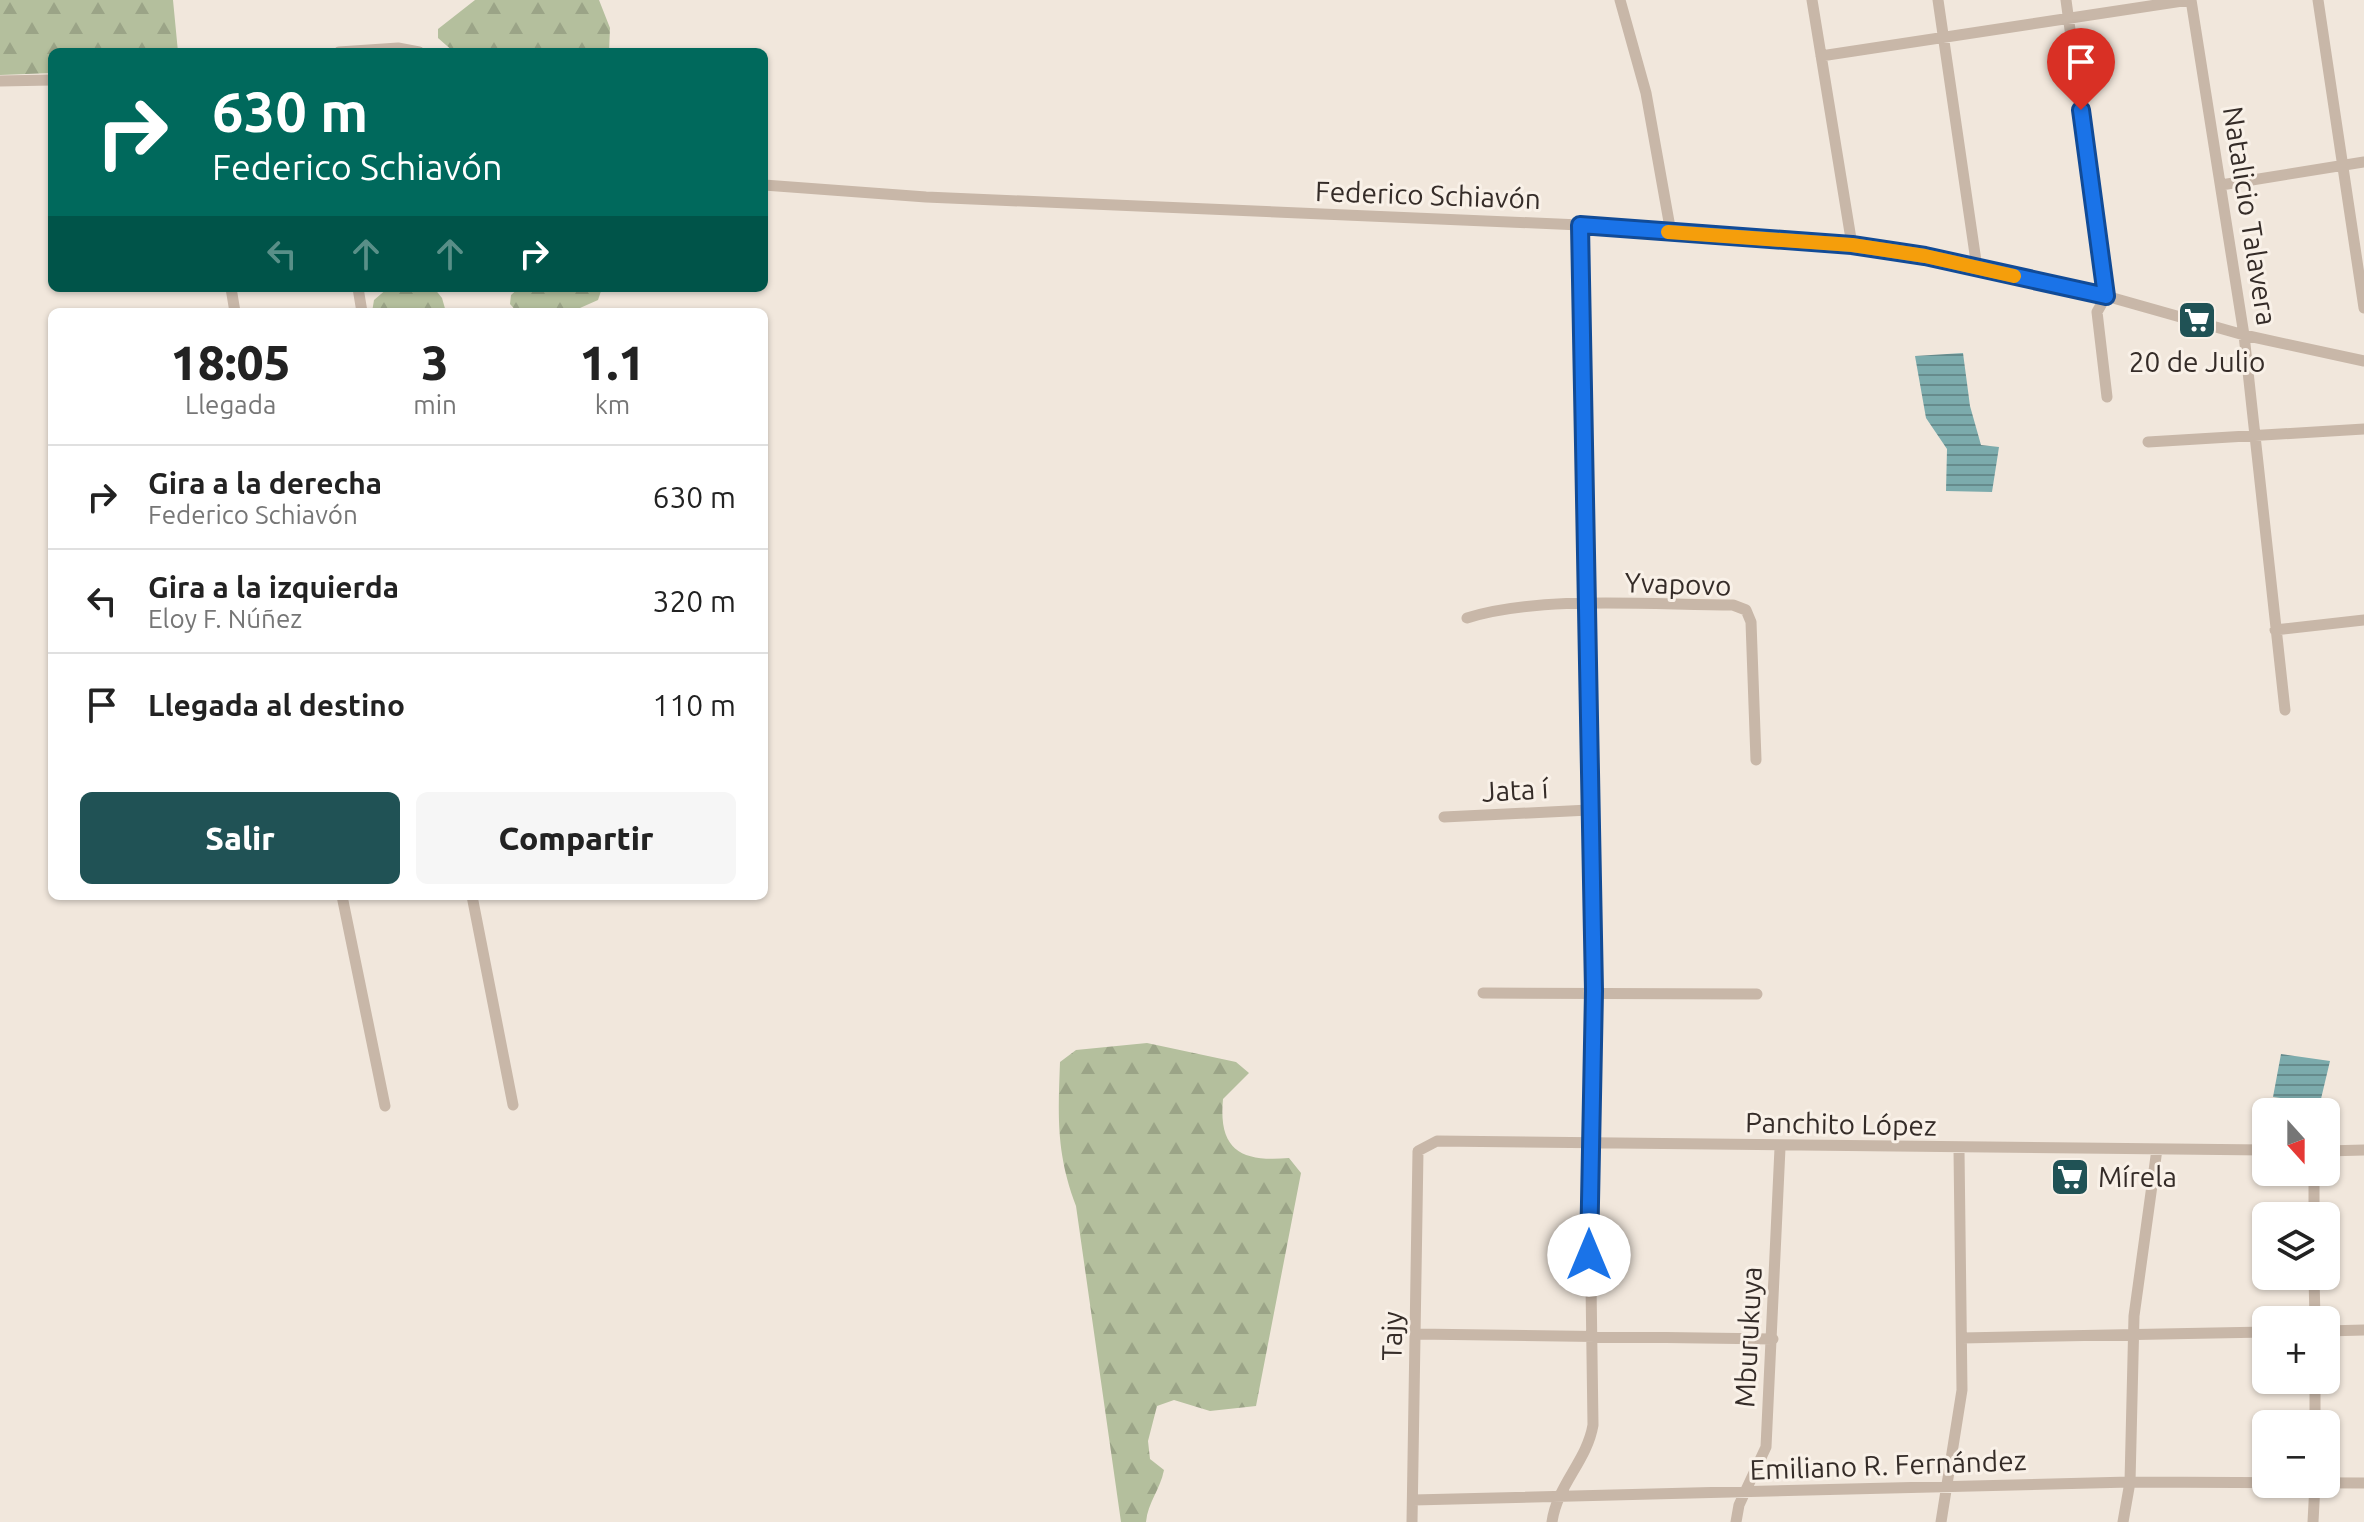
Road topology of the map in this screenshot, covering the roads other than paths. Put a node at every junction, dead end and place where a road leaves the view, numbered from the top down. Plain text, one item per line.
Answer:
1 (1620, 0) edge
2 (1812, 0) edge
3 (1938, 0) edge
4 (2066, 0) edge
5 (2190, 0) edge
6 (2318, 0) edge
7 (2069, 16) junction
8 (1944, 36) junction
9 (1821, 56) junction
10 (48, 80) edge
11 (0, 81) edge
12 (2364, 162) edge
13 (2344, 163) junction
14 (768, 185) edge
15 (2221, 185) junction
16 (1580, 225) junction
17 (1671, 233) junction
18 (1852, 245) junction
19 (1977, 268) junction
20 (2106, 296) junction
21 (2364, 308) edge
22 (2244, 335) junction
23 (2364, 361) edge
24 (2107, 397) dead end
25 (2364, 429) edge
26 (2256, 435) junction
27 (2148, 442) dead end
28 (1586, 605) junction
29 (1467, 618) dead end
30 (2364, 620) edge
31 (2275, 630) junction
32 (2285, 710) dead end
33 (1756, 760) dead end
34 (1589, 810) junction
35 (1444, 817) dead end
36 (343, 900) edge
37 (473, 900) edge
38 (1594, 991) junction
39 (1483, 993) dead end
40 (1757, 994) dead end
41 (513, 1105) dead end
42 (385, 1106) dead end
43 (1589, 1144) junction
44 (1780, 1148) junction
45 (2157, 1149) junction
46 (1959, 1150) junction
47 (2252, 1150) edge
48 (2364, 1150) edge
49 (1418, 1151) joint
50 (2340, 1151) edge
51 (2364, 1330) edge
52 (2340, 1331) edge
53 (2252, 1332) edge
54 (2132, 1333) junction
55 (1416, 1334) junction
56 (1589, 1337) junction
57 (1962, 1338) junction
58 (1773, 1339) junction
59 (2130, 1482) junction
60 (2364, 1483) edge
61 (2252, 1484) edge
62 (2340, 1484) edge
63 (1947, 1487) junction
64 (1745, 1494) junction
65 (1558, 1495) junction
66 (2314, 1498) edge
67 (1413, 1500) junction
68 (1412, 1522) edge
69 (1552, 1522) edge
70 (1736, 1522) edge
71 (1941, 1522) edge
72 (2123, 1522) edge
73 (2313, 1522) edge

1 - 17 street
2 - 9 street
3 - 8 street
4 - 7 street
5 - 7 street
5 - 15 street, Natalicio Talavera
6 - 13 street
7 - 8 street
7 - 20 street
8 - 9 street
8 - 19 street
9 - 18 street
10 - 11 street
12 - 13 street
13 - 15 street
13 - 21 street
14 - 16 street, Federico Schiavón
15 - 22 street, Natalicio Talavera
16 - 17 street, Federico Schiavón
16 - 28 street
17 - 18 street, Federico Schiavón
18 - 19 street, Federico Schiavón
19 - 20 street, Federico Schiavón
20 - 22 street, Federico Schiavón
20 - 24 street
22 - 23 street, Federico Schiavón
22 - 26 street, Natalicio Talavera
25 - 26 street
26 - 27 street
26 - 31 street, Natalicio Talavera
28 - 29 street, Yvapovo
28 - 33 street, Yvapovo
28 - 34 street
30 - 31 street
31 - 32 street, Natalicio Talavera
34 - 35 street, Jata í
34 - 38 street
36 - 42 street
37 - 41 street
38 - 39 street
38 - 40 street
38 - 43 street
43 - 44 street, Panchito López
43 - 49 street, Panchito López
43 - 56 street
44 - 46 street, Panchito López
44 - 58 street, Mburukuya
45 - 46 street, Panchito López
45 - 47 street, Panchito López
45 - 54 street
46 - 57 street
48 - 50 street
49 - 55 street, Tajy
51 - 52 street
53 - 54 street
54 - 57 street
54 - 59 street
55 - 56 street
55 - 67 street, Tajy
56 - 58 street
56 - 65 street
57 - 63 street
58 - 64 street, Mburukuya
59 - 61 street, Emiliano R. Fernández
59 - 63 street, Emiliano R. Fernández
59 - 72 street
60 - 62 street, Emiliano R. Fernández
63 - 64 street, Emiliano R. Fernández
63 - 71 street
64 - 65 street, Emiliano R. Fernández
64 - 70 street, Mburukuya
65 - 67 street, Emiliano R. Fernández
65 - 69 street
66 - 73 street
67 - 68 street, Tajy

